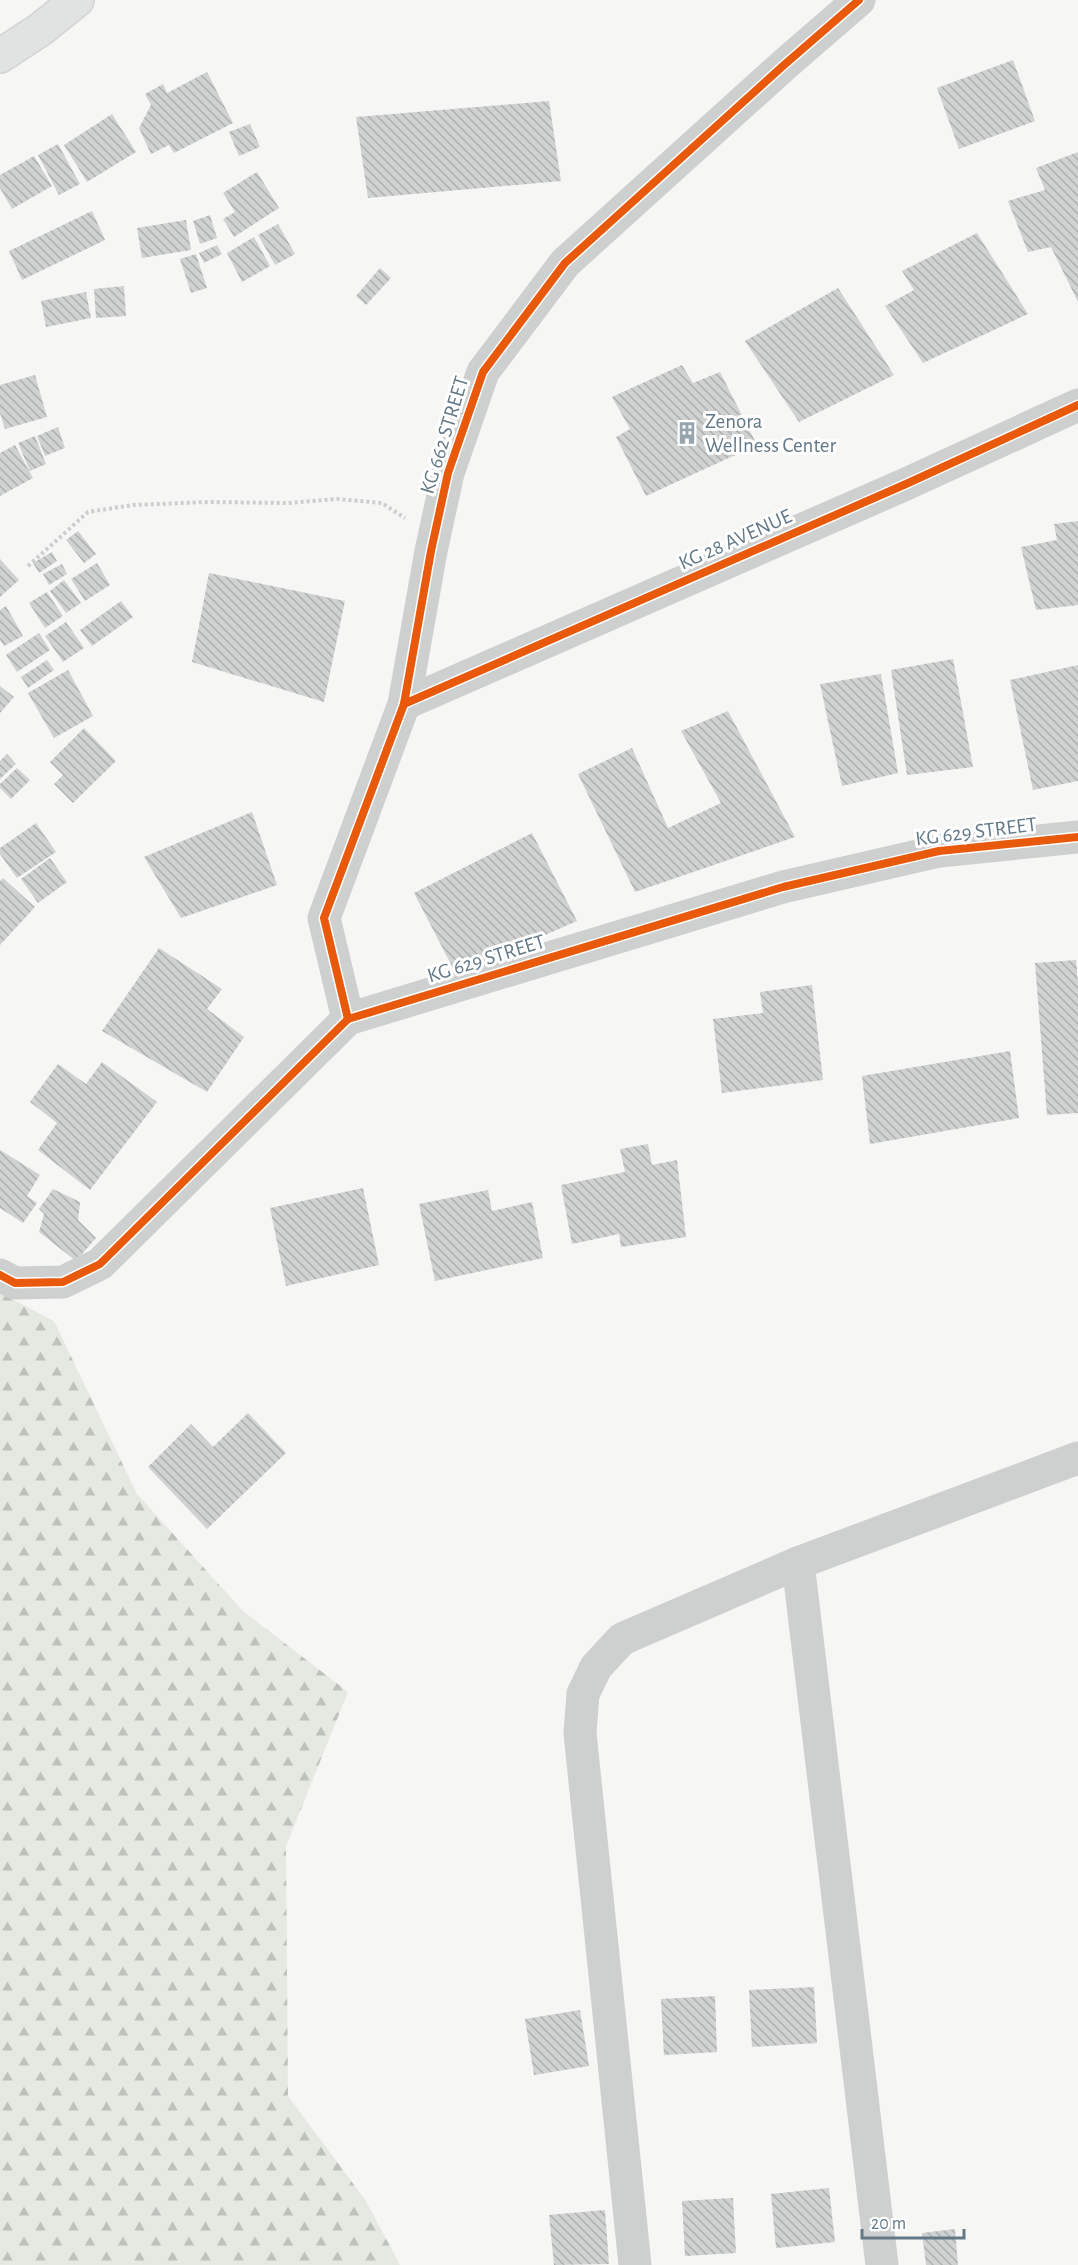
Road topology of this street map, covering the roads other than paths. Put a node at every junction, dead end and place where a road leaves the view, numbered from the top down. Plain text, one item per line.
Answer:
1 (77, 0) edge
2 (859, 0) edge
3 (0, 56) edge
4 (1078, 405) edge
5 (404, 704) junction
6 (1078, 837) edge
7 (348, 1019) junction
8 (0, 1275) edge
9 (1078, 1458) edge
10 (798, 1563) junction
11 (635, 2265) edge
12 (882, 2265) edge

1 - 3 main road
2 - 5 street, KG 662 STREET
4 - 5 street, KG 28 AVENUE
5 - 7 street, KG 662 STREET
6 - 7 street, KG 629 STREET
7 - 8 street, KG 629 STREET
9 - 10 street
10 - 11 street
10 - 12 street

